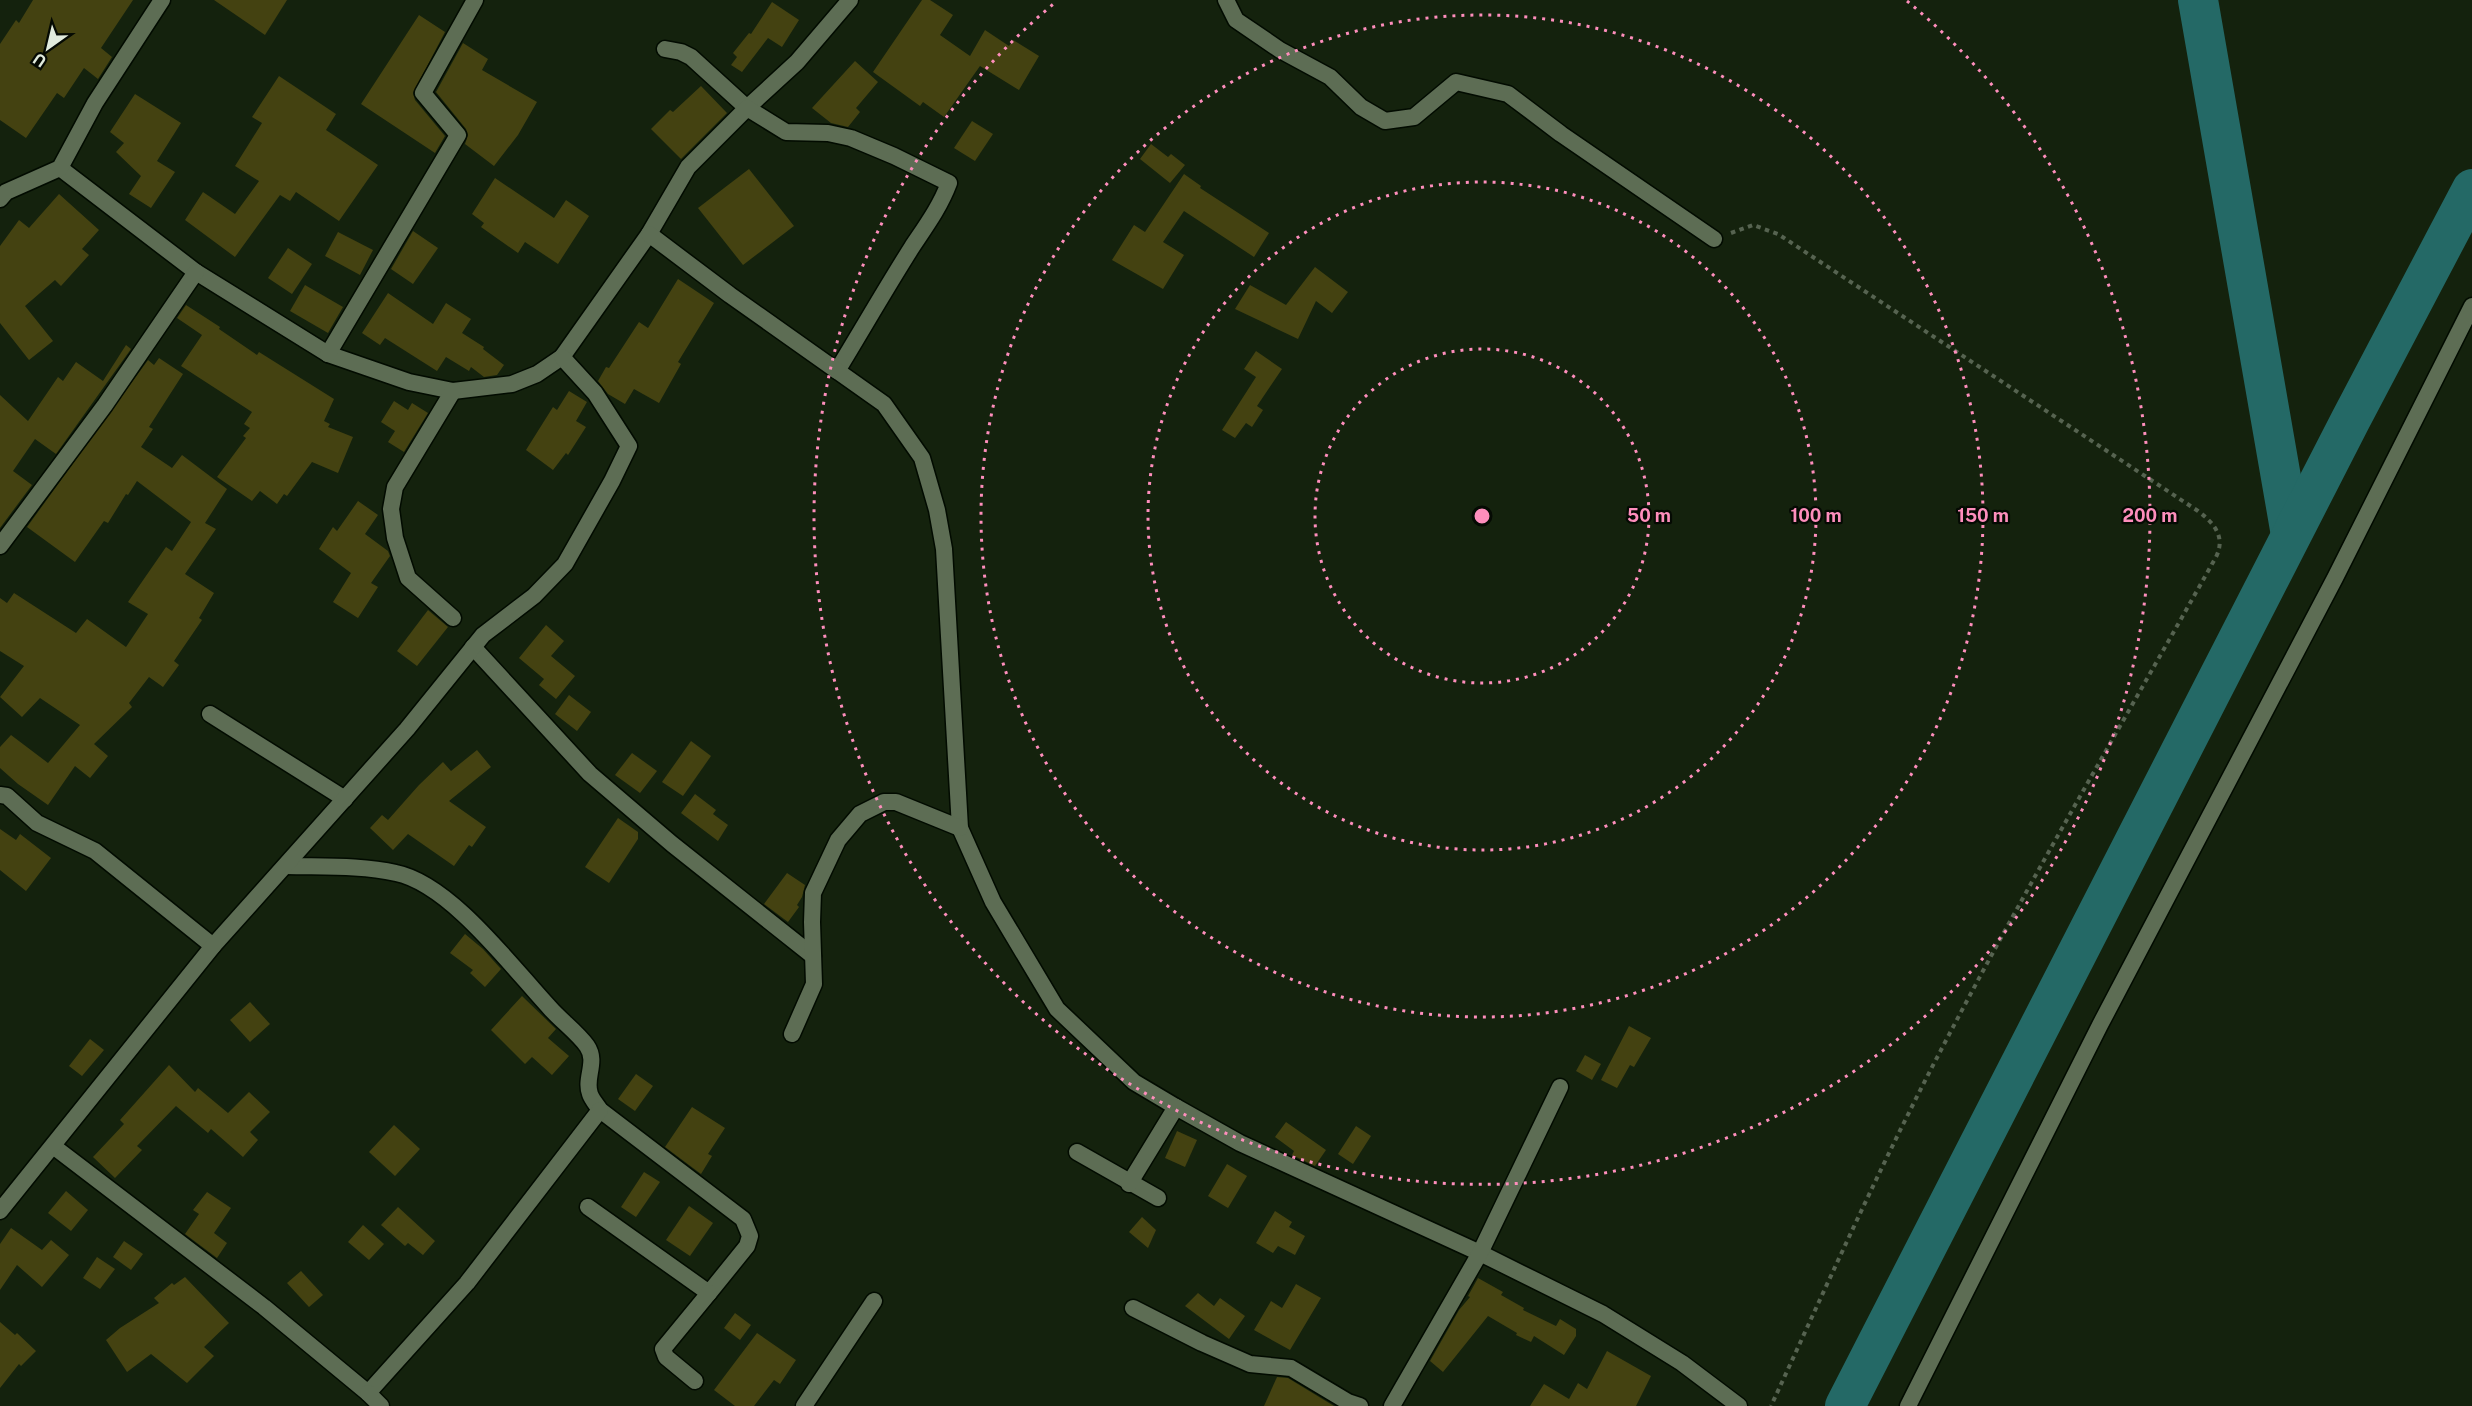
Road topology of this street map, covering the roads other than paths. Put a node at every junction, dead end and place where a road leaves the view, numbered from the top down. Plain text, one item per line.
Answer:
1 (162, 0) edge
2 (475, 0) edge
3 (1226, 0) edge
4 (846, 1) edge
5 (664, 49) dead end
6 (747, 108) junction
7 (60, 168) junction
8 (0, 199) edge
9 (650, 234) junction
10 (1714, 239) road end
11 (196, 272) junction
12 (2472, 306) edge
13 (328, 354) junction
14 (562, 357) junction
15 (837, 371) junction
16 (453, 392) junction
17 (0, 546) edge
18 (453, 618) dead end
19 (473, 647) junction
20 (210, 714) dead end
21 (0, 795) edge
22 (345, 799) junction
23 (960, 828) junction
24 (286, 866) junction
25 (213, 946) junction
26 (813, 956) junction
27 (792, 1034) dead end
28 (1560, 1087) dead end
29 (1176, 1107) junction
30 (600, 1110) junction
31 (53, 1146) junction
32 (1077, 1152) dead end
33 (1129, 1184) junction
34 (1158, 1198) dead end
35 (588, 1207) dead end
36 (0, 1211) edge
37 (1480, 1253) junction
38 (709, 1293) junction
39 (874, 1301) dead end
40 (1133, 1308) dead end
41 (694, 1381) dead end
42 (368, 1393) junction
43 (381, 1406) edge
44 (804, 1406) edge
45 (1360, 1406) edge
46 (1392, 1406) edge
47 (1739, 1406) edge
48 (1908, 1406) edge

1 - 7 street
2 - 13 street
3 - 10 street
4 - 6 street
5 - 6 street
6 - 9 street
6 - 15 street
7 - 8 street
7 - 11 street
9 - 14 street
9 - 15 street
11 - 13 street
11 - 17 street
12 - 48 street
13 - 16 street
14 - 16 street
14 - 19 street
15 - 23 street
16 - 18 street
19 - 22 street
19 - 26 street
20 - 22 street
21 - 25 street
22 - 24 street
23 - 26 street
23 - 29 street
24 - 25 street
24 - 30 street
25 - 31 street
26 - 27 street
28 - 37 street
29 - 33 street
29 - 37 street
30 - 38 street
30 - 42 street
31 - 36 street
31 - 42 street
32 - 33 street
33 - 34 street
35 - 38 street
37 - 46 street
37 - 47 street
38 - 41 street
39 - 44 street
40 - 45 street
42 - 43 street

